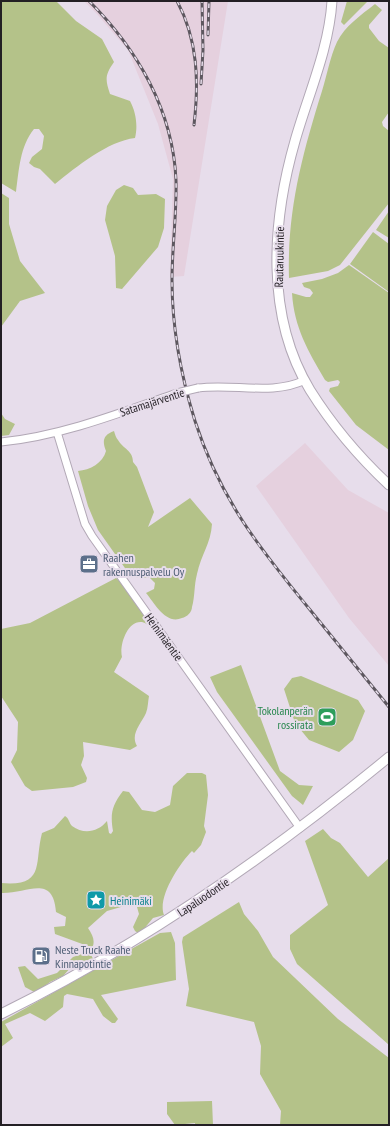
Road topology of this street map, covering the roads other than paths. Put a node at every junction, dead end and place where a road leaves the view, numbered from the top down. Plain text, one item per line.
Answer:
1 (332, 1) edge
2 (305, 380) junction
3 (57, 432) junction
4 (1, 442) edge
5 (389, 485) edge
6 (389, 758) edge
7 (300, 828) junction
8 (1, 1014) edge

1 - 2 main road, Rautaruukintie
2 - 3 street, Satamajärventie, bridge
2 - 5 main road, Rautaruukintie
3 - 4 street, Satamajärventie
3 - 7 street, Heinimäentie
6 - 7 main road, Lapaluodontie
7 - 8 main road, Lapaluodontie

